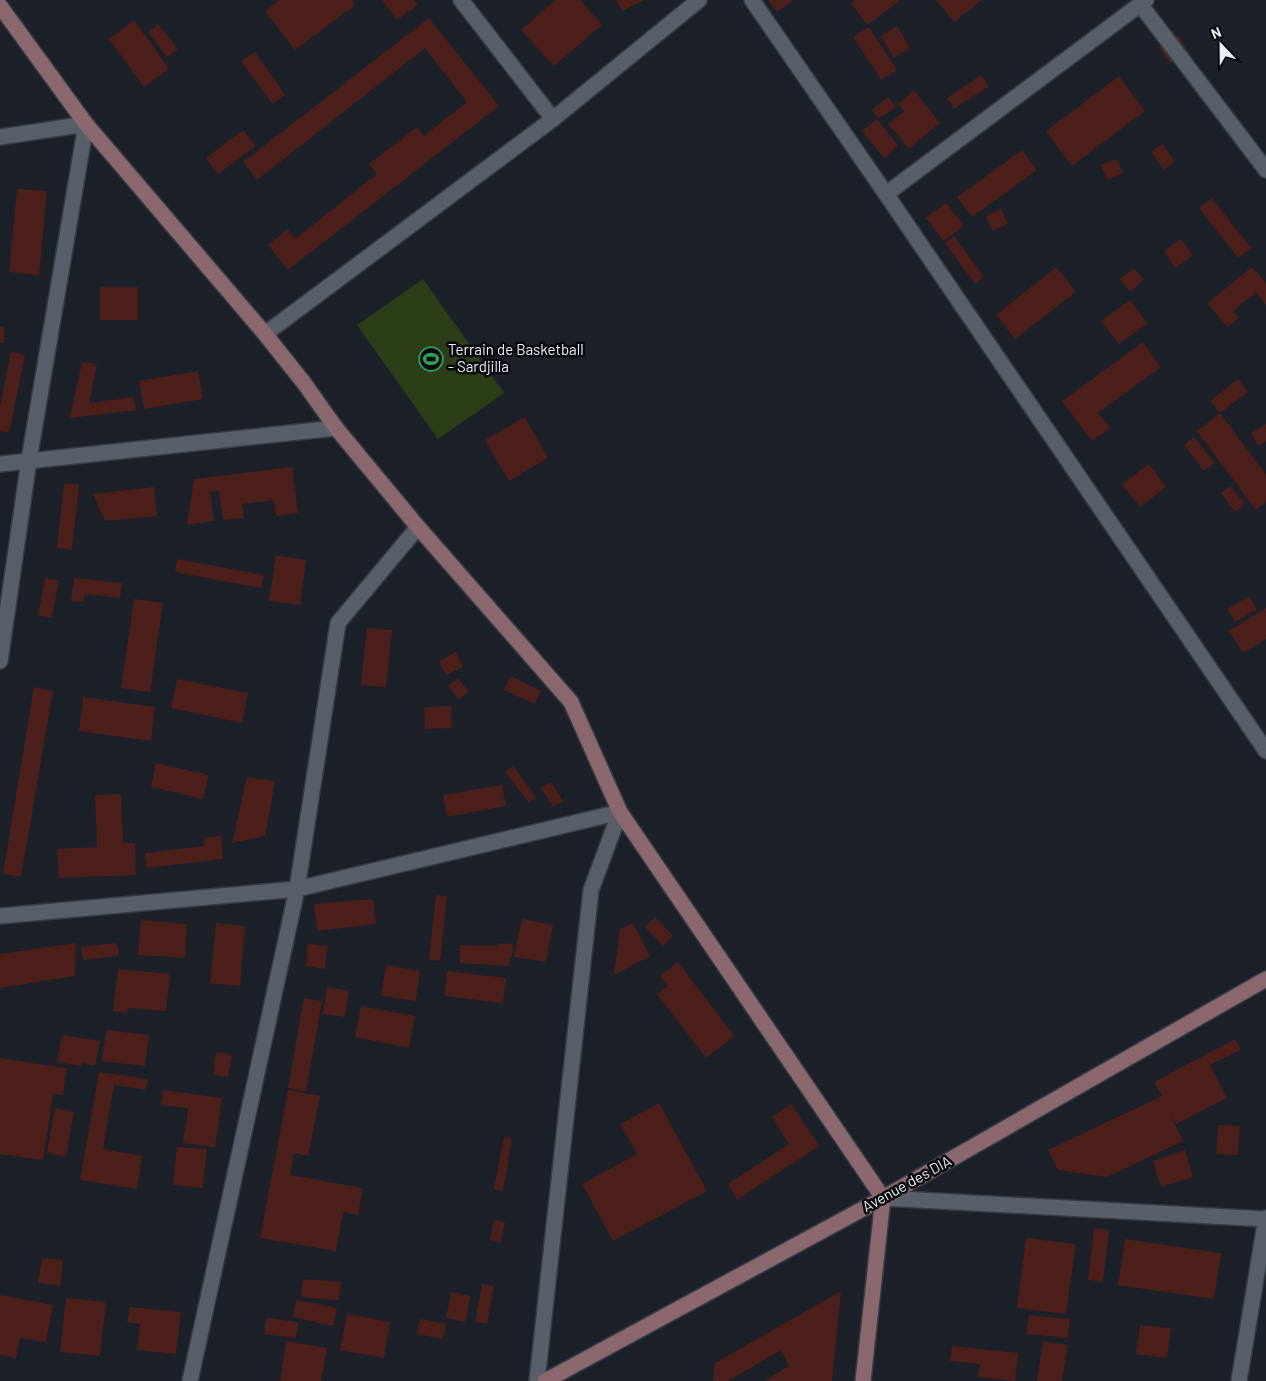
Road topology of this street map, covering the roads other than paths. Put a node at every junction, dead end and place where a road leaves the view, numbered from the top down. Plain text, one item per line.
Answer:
1 (460, 0) edge
2 (698, 0) edge
3 (752, 0) edge
4 (1143, 2) edge
5 (0, 6) edge
6 (553, 119) junction
7 (86, 124) junction
8 (0, 137) edge
9 (1266, 170) edge
10 (886, 194) junction
11 (264, 334) junction
12 (336, 428) junction
13 (29, 460) junction
14 (0, 464) edge
15 (418, 527) junction
16 (0, 661) edge
17 (1266, 751) edge
18 (620, 812) junction
19 (297, 889) junction
20 (0, 916) edge
21 (1266, 979) edge
22 (883, 1198) junction
23 (1266, 1219) edge
24 (190, 1381) edge
25 (537, 1381) edge
26 (545, 1381) edge
27 (863, 1381) edge
28 (1239, 1381) edge

1 - 6 street
2 - 6 street
3 - 10 street
4 - 9 street
4 - 10 street
5 - 7 street
6 - 11 street
7 - 8 street
7 - 11 street
7 - 13 street
10 - 17 street
11 - 12 street
12 - 13 street
12 - 15 street
13 - 14 street
13 - 16 street
15 - 18 street
15 - 19 street
18 - 19 street
18 - 22 street
18 - 25 street
19 - 20 street
19 - 24 street
21 - 22 street, Avenue des DIA
22 - 23 street
22 - 26 street, Avenue des DIA
22 - 27 street
23 - 28 street

